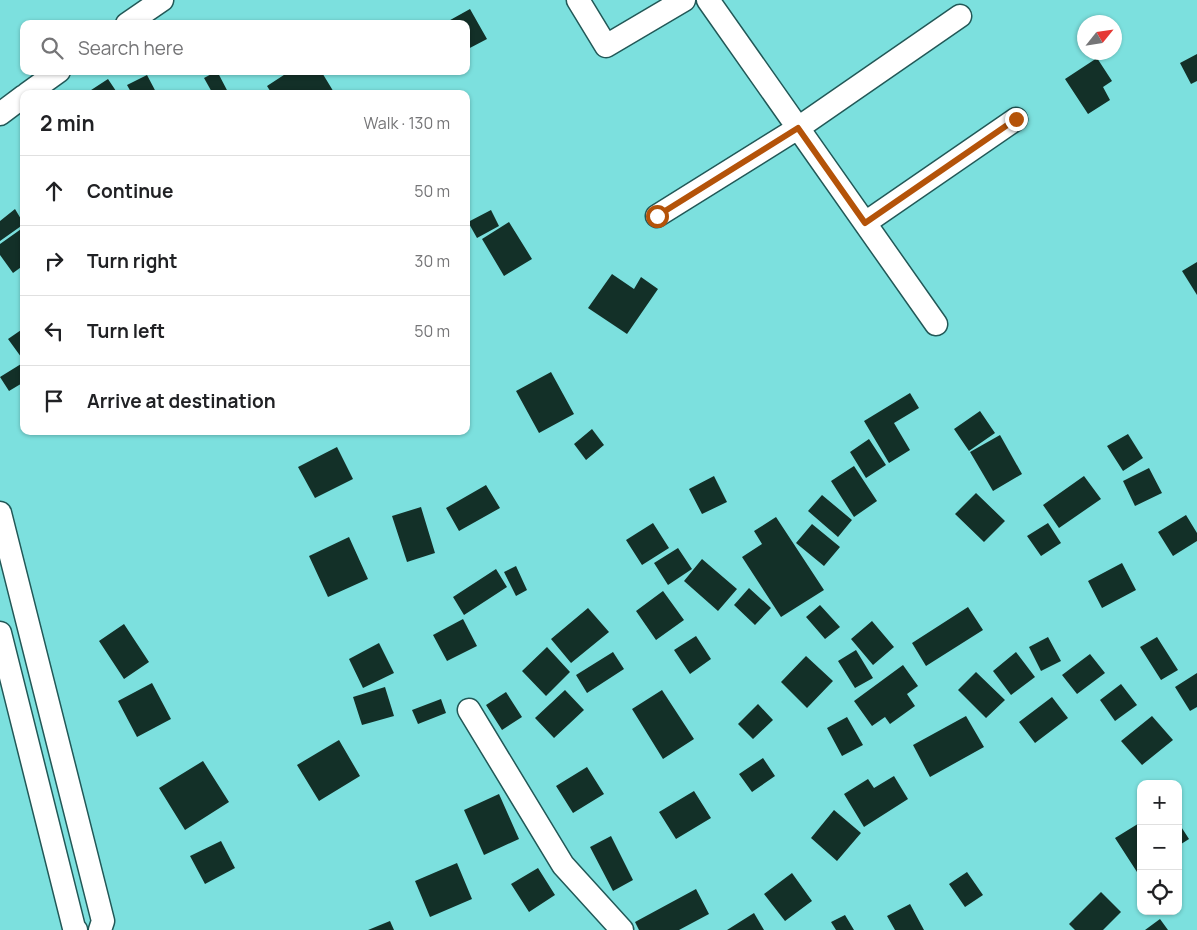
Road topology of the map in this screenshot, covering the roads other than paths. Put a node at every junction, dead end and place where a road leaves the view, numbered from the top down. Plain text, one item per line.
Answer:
1 (162, 0) edge
2 (578, 0) edge
3 (684, 0) edge
4 (708, 0) edge
5 (960, 16) dead end
6 (133, 20) edge
7 (53, 75) edge
8 (32, 90) edge
9 (20, 99) edge
10 (0, 114) edge
11 (1016, 119) dead end
12 (798, 128) junction
13 (657, 216) dead end
14 (865, 223) junction
15 (936, 324) dead end
16 (0, 513) edge
17 (0, 633) edge
18 (469, 710) dead end
19 (76, 930) edge
20 (100, 930) edge
21 (622, 930) edge

1 - 6 street
2 - 3 street
4 - 12 street
5 - 12 street
7 - 8 street
9 - 10 street
11 - 14 street
12 - 13 street
12 - 14 street
14 - 15 street
16 - 20 street
17 - 19 street
18 - 21 street

